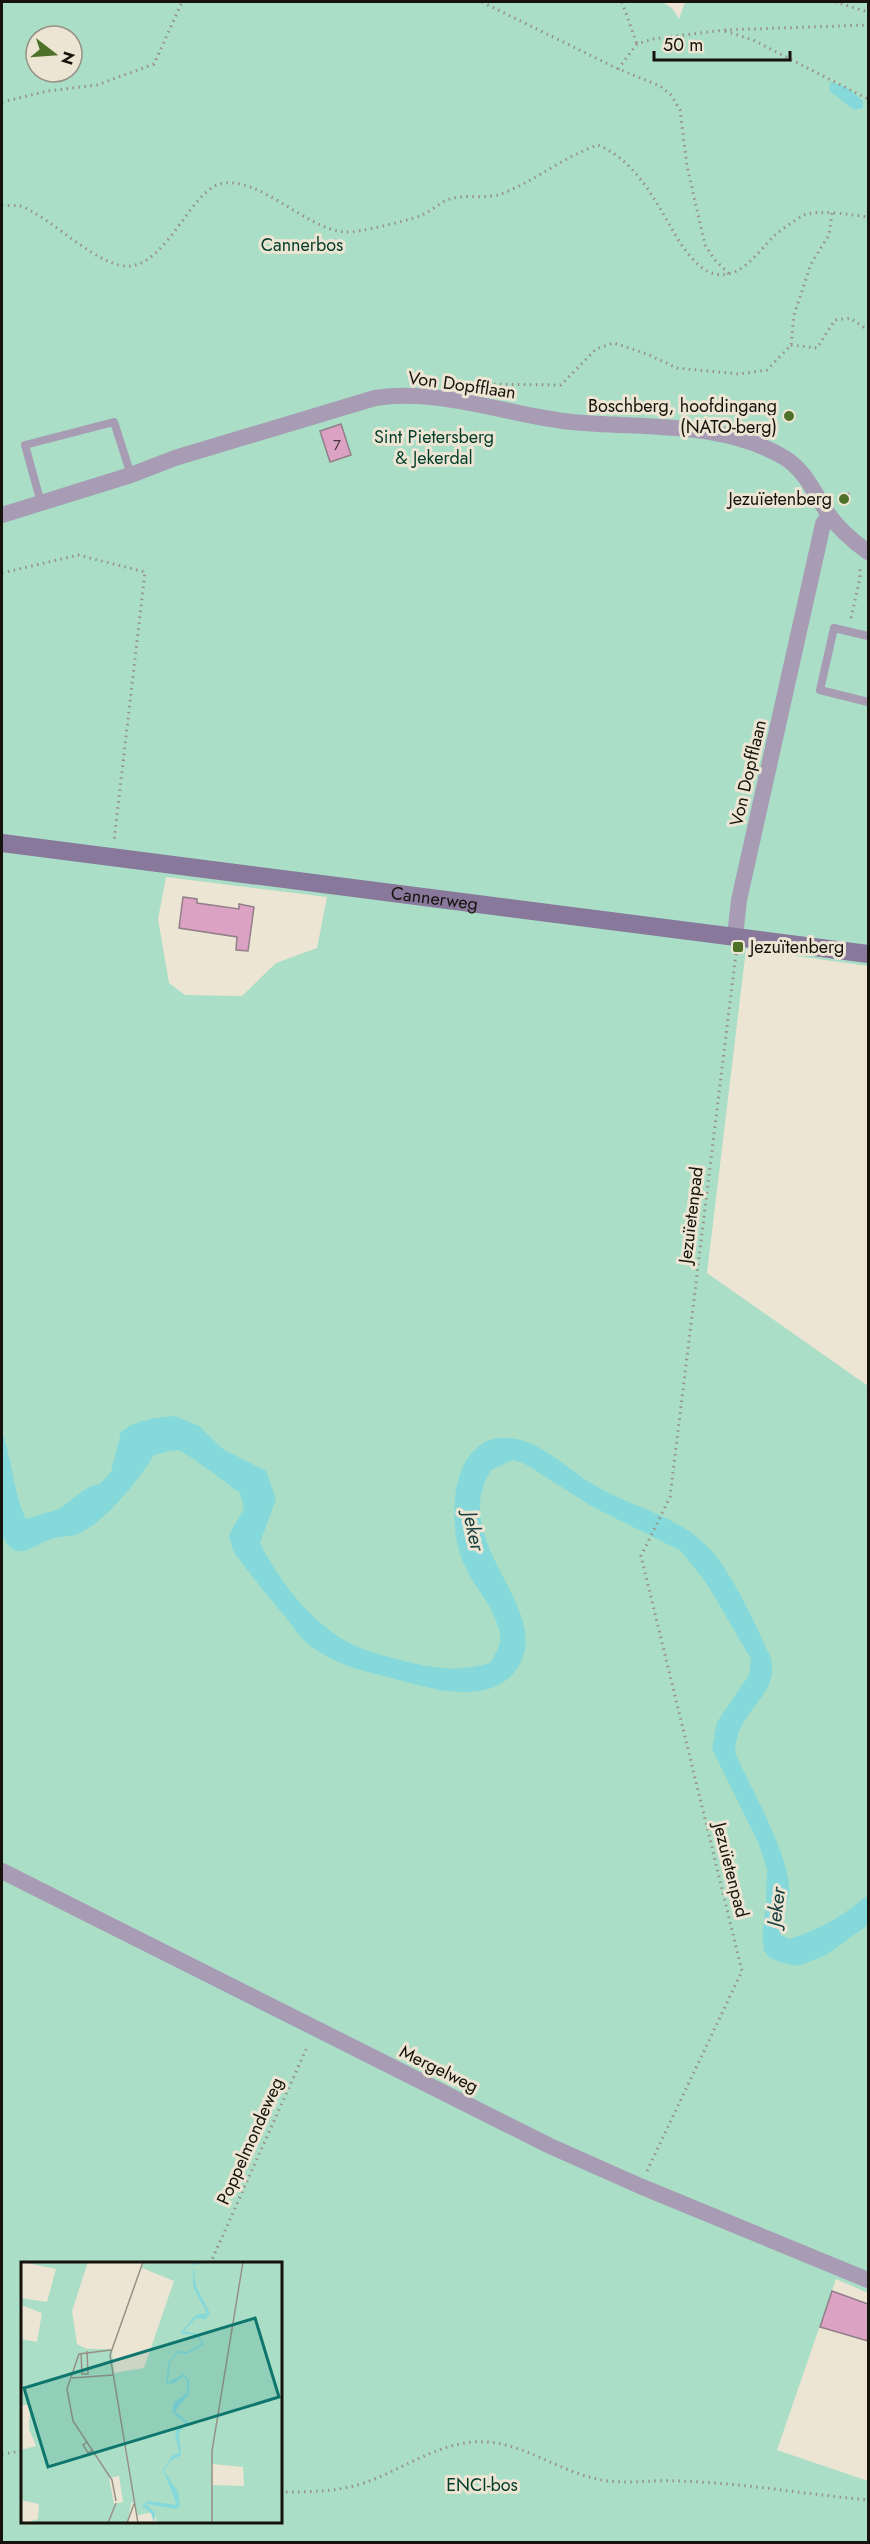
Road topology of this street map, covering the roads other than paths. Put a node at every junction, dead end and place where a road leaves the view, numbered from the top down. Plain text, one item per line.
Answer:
1 (131, 475) junction
2 (41, 503) junction
3 (2, 514) edge
4 (829, 515) junction
5 (868, 552) edge
6 (868, 636) edge
7 (868, 702) edge
8 (2, 843) edge
9 (735, 936) junction
10 (868, 954) edge
11 (2, 1871) edge
12 (868, 2280) edge

1 - 2 street, Von Dopfflaan
1 - 2 lane
1 - 4 street, Von Dopfflaan
2 - 3 street, Von Dopfflaan
4 - 5 street, Von Dopfflaan
4 - 9 street, Von Dopfflaan
6 - 7 lane
8 - 9 main road, Cannerweg
9 - 10 main road, Cannerweg
11 - 12 street, Mergelweg

